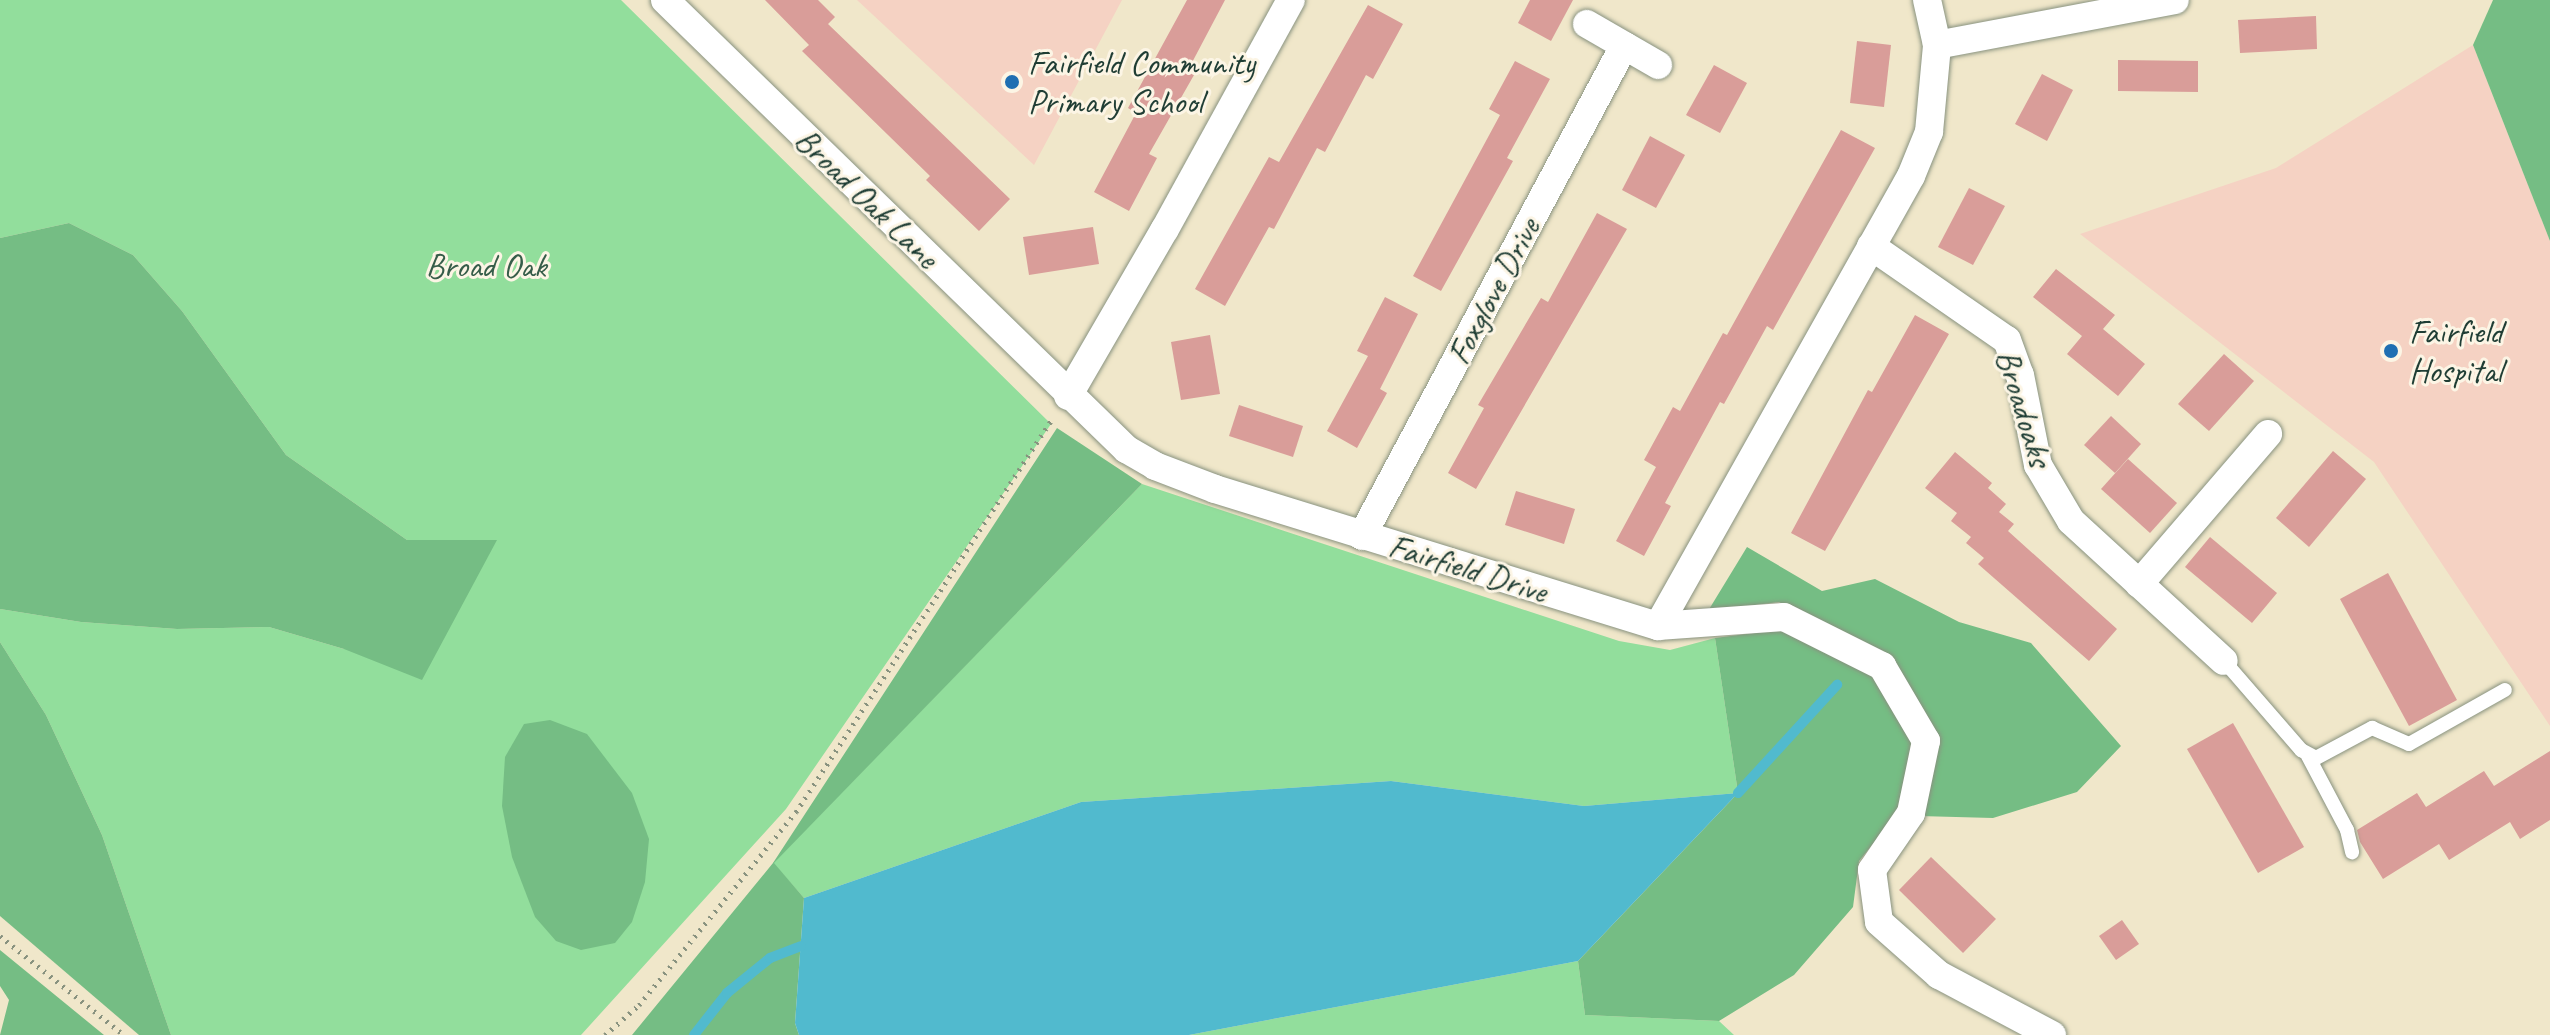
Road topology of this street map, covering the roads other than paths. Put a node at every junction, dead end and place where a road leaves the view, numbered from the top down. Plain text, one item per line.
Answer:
1 (665, 0) edge
2 (1291, 0) edge
3 (1927, 0) edge
4 (2175, 0) edge
5 (1587, 24) dead end
6 (1937, 45) junction
7 (1624, 46) junction
8 (1658, 65) dead end
9 (1871, 246) junction
10 (1068, 396) junction
11 (2268, 434) dead end
12 (1362, 536) junction
13 (2139, 584) junction
14 (1658, 626) junction
15 (2224, 661) joint
16 (2505, 690) dead end
17 (2308, 756) junction
18 (2352, 852) dead end
19 (2052, 1035) edge

1 - 10 street, Broad Oak Lane
2 - 10 street
3 - 6 street
4 - 6 street
5 - 7 street
6 - 9 street
7 - 8 street
7 - 12 street, Foxglove Drive
9 - 13 street, Broadoaks
9 - 14 street
10 - 12 street, Fairfield Drive
11 - 13 street
12 - 14 street, Fairfield Drive
13 - 15 street, Broadoaks
14 - 19 street
15 - 17 lane
16 - 17 lane
17 - 18 lane

